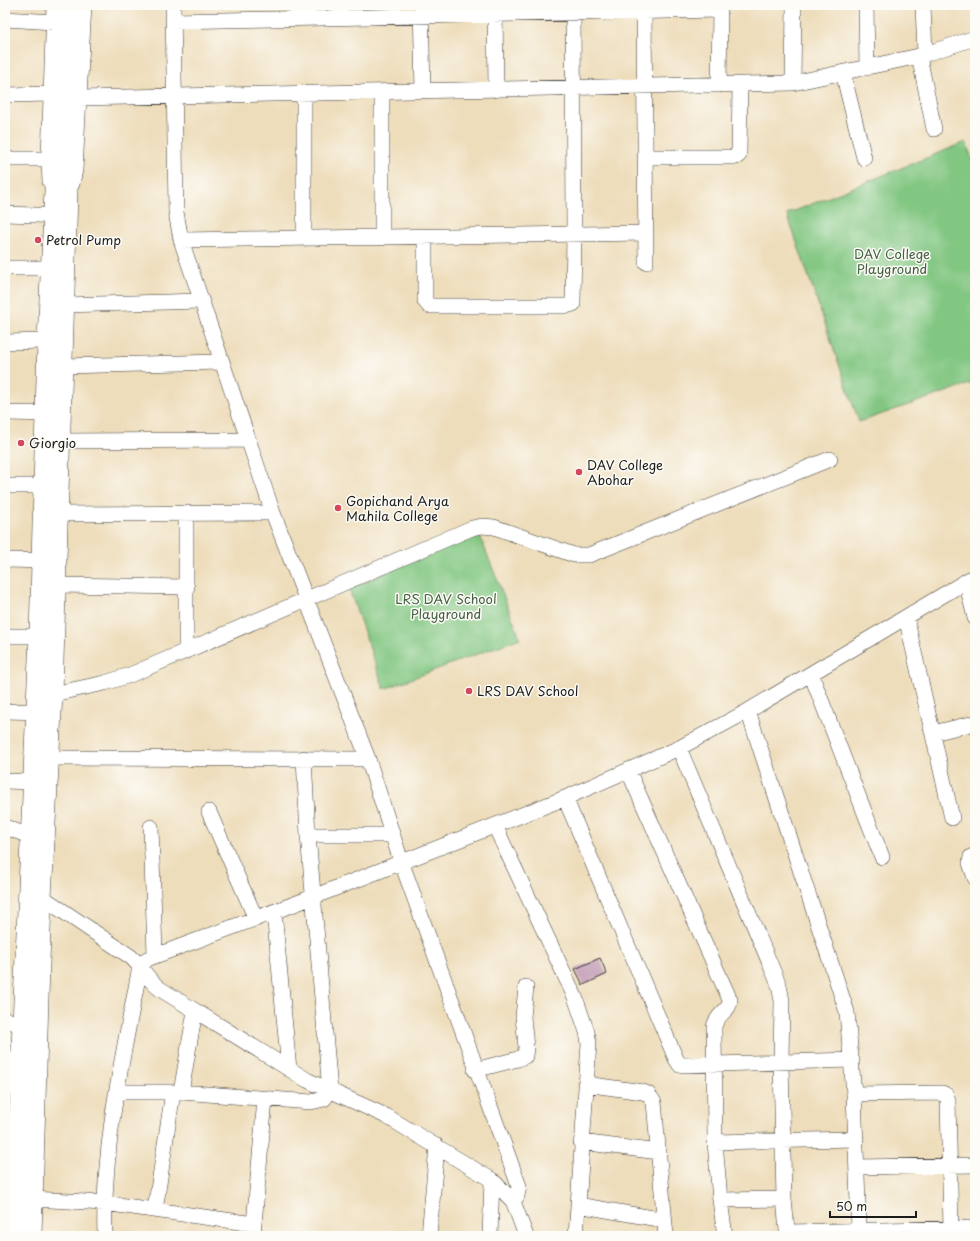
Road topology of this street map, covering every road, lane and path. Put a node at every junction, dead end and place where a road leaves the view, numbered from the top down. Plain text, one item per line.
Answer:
1 (54, 5) edge
2 (68, 5) edge
3 (84, 5) edge
4 (173, 5) edge
5 (794, 5) edge
6 (866, 5) edge
7 (923, 5) edge
8 (644, 8) edge
9 (720, 8) edge
10 (573, 9) edge
11 (422, 10) edge
12 (495, 10) edge
13 (5, 20) edge
14 (173, 21) junction
15 (54, 22) junction
16 (975, 38) edge
17 (922, 55) junction
18 (867, 68) junction
19 (843, 73) junction
20 (793, 83) junction
21 (645, 85) junction
22 (719, 85) junction
23 (740, 85) junction
24 (574, 86) junction
25 (496, 90) junction
26 (423, 91) junction
27 (382, 92) junction
28 (304, 93) junction
29 (50, 94) junction
30 (5, 96) edge
31 (174, 96) junction
32 (79, 98) junction
33 (934, 129) dead end
34 (57, 157) junction
35 (646, 157) junction
36 (864, 158) dead end
37 (5, 159) edge
38 (61, 192) junction
39 (5, 214) edge
40 (60, 216) junction
41 (646, 233) junction
42 (574, 234) junction
43 (425, 237) junction
44 (382, 238) junction
45 (304, 239) junction
46 (181, 240) junction
47 (646, 262) dead end
48 (5, 268) edge
49 (57, 268) junction
50 (201, 301) junction
51 (64, 305) junction
52 (47, 341) junction
53 (5, 342) edge
54 (221, 362) junction
55 (63, 366) junction
56 (5, 413) edge
57 (54, 414) junction
58 (247, 440) junction
59 (61, 442) junction
60 (830, 459) dead end
61 (5, 486) edge
62 (51, 486) junction
63 (273, 513) junction
64 (59, 514) junction
65 (186, 514) junction
66 (5, 560) edge
67 (49, 561) junction
68 (971, 578) edge
69 (57, 586) junction
70 (187, 587) junction
71 (307, 599) junction
72 (906, 617) junction
73 (975, 618) edge
74 (5, 636) edge
75 (47, 636) junction
76 (186, 651) junction
77 (811, 674) junction
78 (47, 706) junction
79 (5, 711) edge
80 (748, 711) junction
81 (975, 723) edge
82 (933, 733) junction
83 (679, 748) junction
84 (50, 758) junction
85 (304, 758) junction
86 (368, 759) junction
87 (628, 770) junction
88 (5, 781) edge
89 (33, 782) junction
90 (565, 798) junction
91 (209, 812) dead end
92 (952, 818) dead end
93 (495, 826) junction
94 (5, 827) edge
95 (152, 827) dead end
96 (308, 835) junction
97 (392, 835) junction
98 (38, 840) junction
99 (975, 855) edge
100 (882, 857) dead end
101 (401, 862) junction
102 (975, 878) edge
103 (42, 897) junction
104 (313, 897) junction
105 (274, 912) junction
106 (256, 919) junction
107 (155, 955) junction
108 (140, 967) junction
109 (526, 988) dead end
110 (195, 1011) junction
111 (5, 1019) edge
112 (22, 1026) junction
113 (852, 1060) junction
114 (781, 1061) junction
115 (21, 1064) edge
116 (714, 1065) junction
117 (289, 1069) junction
118 (475, 1070) junction
119 (585, 1084) junction
120 (330, 1091) junction
121 (116, 1092) junction
122 (177, 1092) junction
123 (854, 1094) junction
124 (265, 1099) junction
125 (856, 1139) junction
126 (782, 1140) junction
127 (581, 1142) junction
128 (715, 1142) junction
129 (437, 1146) junction
130 (659, 1152) junction
131 (975, 1165) edge
132 (950, 1166) junction
133 (858, 1167) junction
134 (19, 1175) edge
135 (492, 1180) junction
136 (33, 1199) junction
137 (784, 1199) junction
138 (720, 1200) junction
139 (512, 1201) junction
140 (104, 1202) junction
141 (578, 1205) junction
142 (155, 1210) junction
143 (664, 1220) junction
144 (975, 1228) edge
145 (951, 1229) junction
146 (254, 1230) edge
147 (859, 1230) junction
148 (15, 1236) edge
149 (32, 1236) edge
150 (105, 1236) edge
151 (429, 1236) edge
152 (490, 1236) edge
153 (526, 1236) edge
154 (576, 1236) edge
155 (666, 1236) edge
156 (725, 1236) edge

1 - 15 street
2 - 34 main road
3 - 32 street
4 - 14 street
5 - 20 street
6 - 18 street
7 - 17 street
8 - 9 street
8 - 10 street
8 - 21 street
9 - 22 street
10 - 12 street
10 - 24 street
11 - 12 street
11 - 14 street
11 - 26 street
12 - 25 street
13 - 15 street
14 - 31 street
15 - 29 street
16 - 17 street
17 - 18 street
17 - 33 street
18 - 19 street
19 - 20 street
19 - 36 street
20 - 23 street
21 - 22 street
21 - 24 street
21 - 35 street
22 - 23 street
23 - 35 street
24 - 25 street
24 - 42 street
25 - 26 street
26 - 27 street
27 - 28 street
27 - 44 street
28 - 31 street
28 - 45 street
29 - 30 street
29 - 34 street
31 - 32 street
31 - 46 street
32 - 38 street
34 - 37 street
34 - 38 main road
35 - 41 street
38 - 40 main road
39 - 40 street
40 - 49 main road
41 - 42 street
41 - 47 street
42 - 43 street
42 - 43 street
43 - 44 street
44 - 45 street
45 - 46 street
46 - 50 street
48 - 49 street
49 - 51 main road
49 - 52 main road
50 - 51 street
50 - 54 street
51 - 55 main road
52 - 53 street
52 - 57 main road
54 - 55 street
54 - 58 street
55 - 57 main road
56 - 57 street
57 - 59 main road
57 - 62 main road
58 - 59 street
58 - 63 street
59 - 62 main road
60 - 71 street
61 - 62 street
62 - 64 main road
62 - 67 main road
63 - 65 street
63 - 71 street
64 - 65 street
64 - 67 main road
65 - 70 street
66 - 67 street
67 - 69 main road
67 - 75 main road
68 - 72 street
68 - 73 street
69 - 70 street
69 - 75 main road
70 - 76 street
71 - 76 street
71 - 86 street
72 - 77 street
72 - 82 street
74 - 75 street
75 - 78 main road
75 - 78 main road
76 - 78 street
77 - 80 street
77 - 100 street
78 - 79 street
78 - 84 main road
78 - 89 main road
80 - 83 street
80 - 113 street
81 - 82 street
82 - 92 street
83 - 87 street
83 - 114 street
84 - 85 street
84 - 98 main road
85 - 86 street
85 - 96 street
86 - 97 street
87 - 90 street
87 - 116 street
88 - 89 street
89 - 98 main road
90 - 93 street
90 - 116 street
91 - 106 street
93 - 101 street
93 - 119 street
94 - 98 street
95 - 107 street
96 - 97 street
96 - 104 street
97 - 101 street
98 - 103 main road
98 - 112 main road
99 - 102 street
101 - 104 street
101 - 118 street
103 - 108 street
103 - 115 main road
104 - 105 street
104 - 120 street
105 - 106 street
105 - 117 street
106 - 107 street
107 - 108 street
108 - 110 street
108 - 121 street
109 - 118 street
110 - 117 street
110 - 122 street
111 - 112 street
112 - 115 main road
113 - 114 street
113 - 123 street
114 - 116 street
114 - 126 street
115 - 134 main road
116 - 128 street
117 - 120 street
118 - 139 street
119 - 127 street
119 - 130 street
120 - 124 street
120 - 129 street
121 - 122 street
121 - 140 street
122 - 124 street
122 - 142 street
123 - 125 street
123 - 132 street
124 - 146 street
125 - 126 street
125 - 133 street
126 - 128 street
126 - 137 street
127 - 130 street
127 - 141 street
128 - 138 street
129 - 135 street
129 - 151 street
130 - 143 street
131 - 132 street
132 - 133 street
132 - 145 street
133 - 147 street
134 - 136 main road
134 - 148 main road
135 - 139 street
135 - 152 street
136 - 140 street
136 - 149 main road
137 - 138 street
137 - 147 street
138 - 156 street
139 - 153 street
140 - 142 street
140 - 150 street
141 - 143 street
141 - 154 street
142 - 146 street
143 - 155 street
144 - 145 street
145 - 147 street

